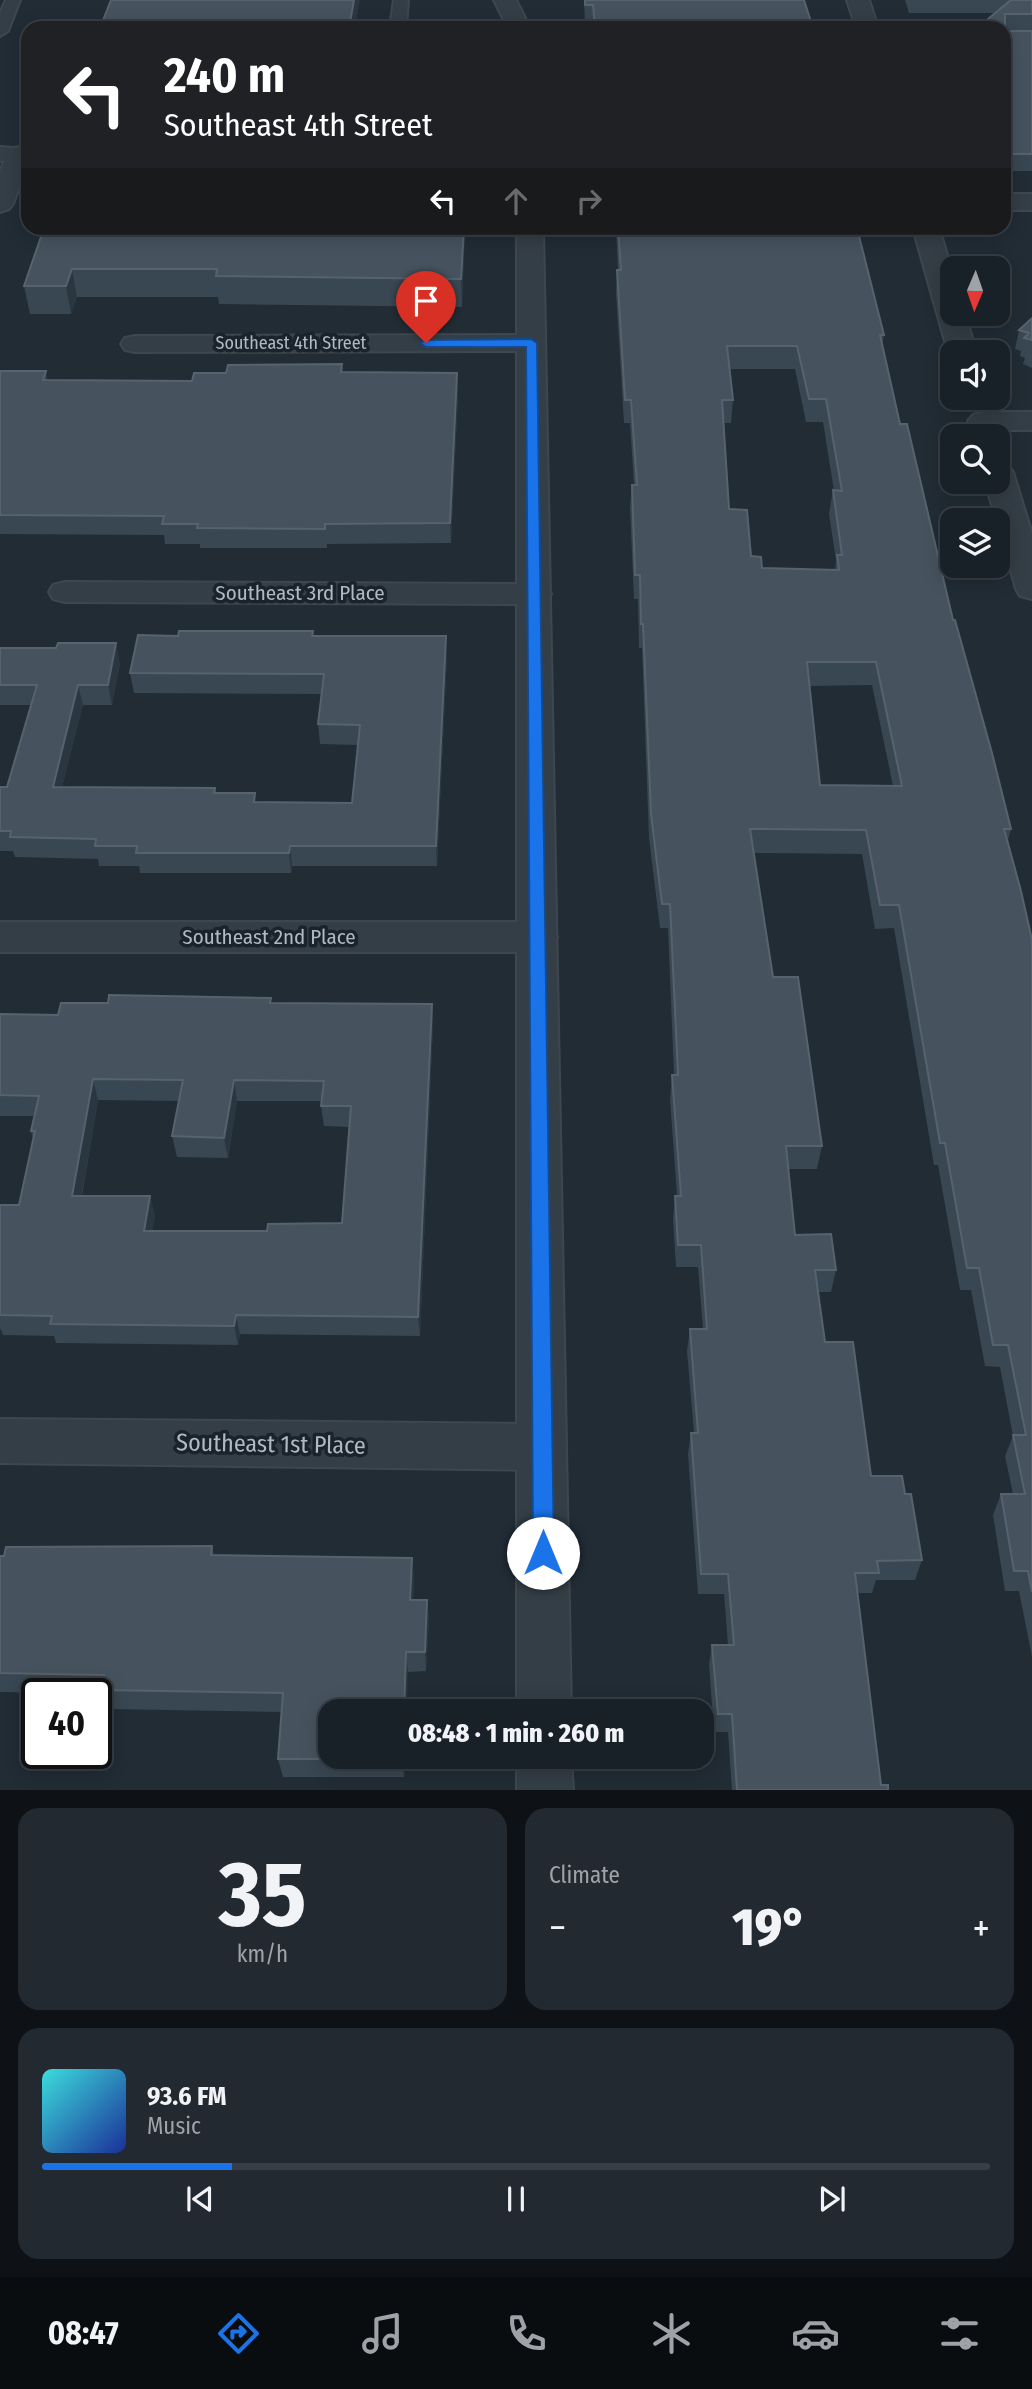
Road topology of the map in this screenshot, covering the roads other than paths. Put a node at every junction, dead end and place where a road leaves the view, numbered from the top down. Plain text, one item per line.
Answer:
1 (13, 0) edge
2 (401, 0) edge
3 (505, 0) edge
4 (858, 0) edge
5 (399, 21) edge
6 (516, 21) edge
7 (865, 21) edge
8 (0, 31) edge
9 (16, 154) edge
10 (1011, 202) edge
11 (1032, 202) edge
12 (0, 204) edge
13 (530, 235) edge
14 (928, 235) edge
15 (959, 340) edge
16 (531, 343) junction
17 (135, 344) dead end
18 (982, 418) edge
19 (1032, 421) edge
20 (1004, 494) edge
21 (1032, 589) edge
22 (65, 592) dead end
23 (535, 594) junction
24 (0, 937) edge
25 (537, 937) junction
26 (0, 1441) edge
27 (542, 1447) junction
28 (544, 1699) edge
29 (544, 1769) edge
30 (545, 1790) edge

1 - 8 lane
2 - 5 lane
3 - 6 street
4 - 7 street
9 - 12 street
10 - 11 street
13 - 16 street
14 - 15 street
16 - 17 street, Southeast 4th Street
16 - 23 street
18 - 19 street
20 - 21 street
22 - 23 street, Southeast 3rd Place
23 - 25 street
24 - 25 street, Southeast 2nd Place
25 - 27 street
26 - 27 street, Southeast 1st Place
27 - 28 street
29 - 30 street

